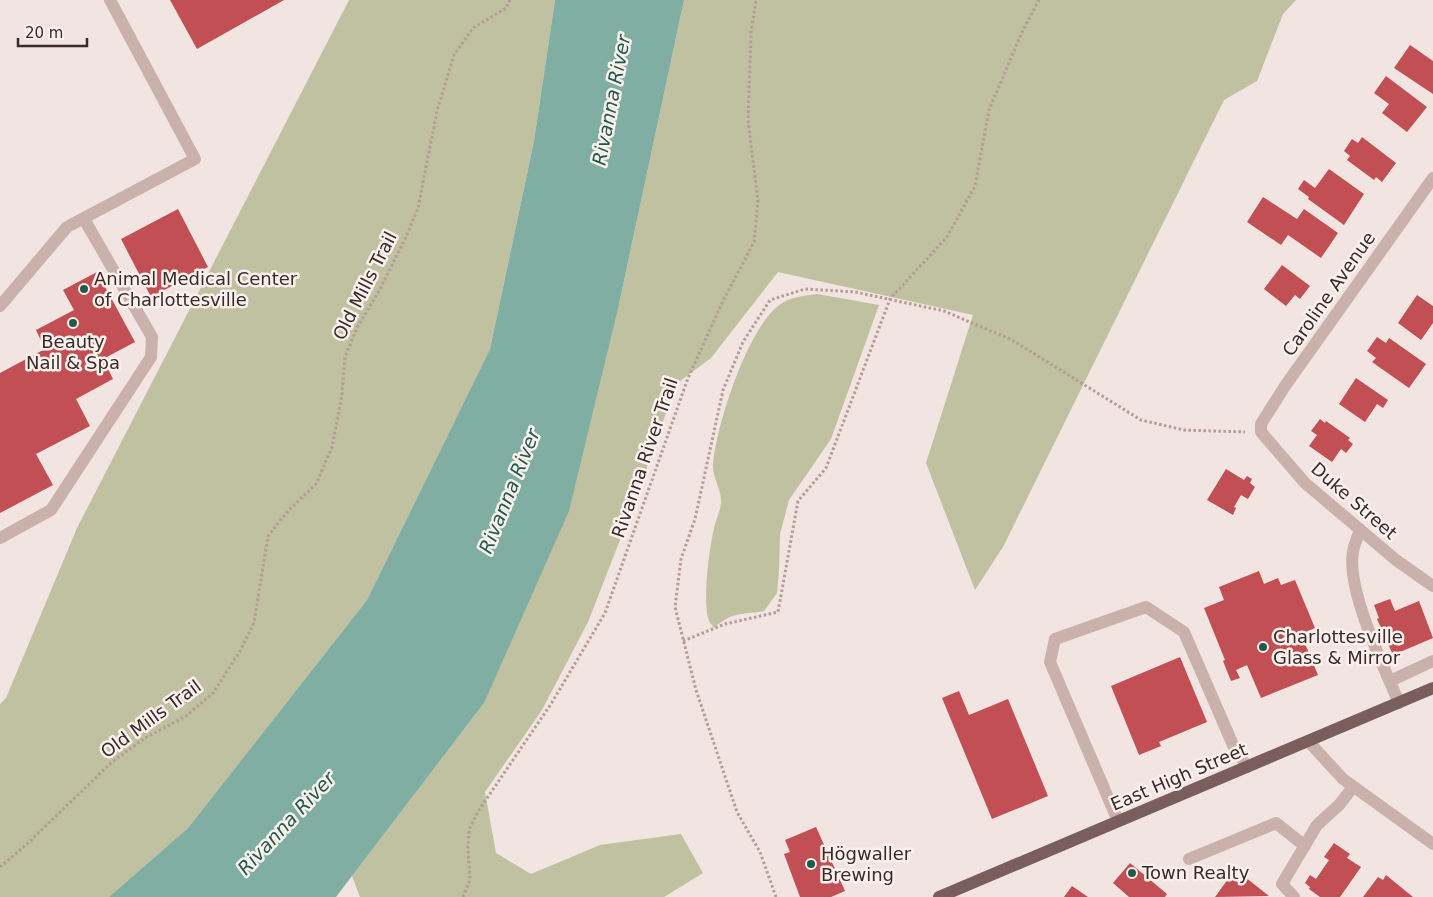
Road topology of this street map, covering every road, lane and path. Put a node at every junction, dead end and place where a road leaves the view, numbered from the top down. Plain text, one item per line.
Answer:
1 (110, 0) edge
2 (510, 0) edge
3 (756, 0) edge
4 (1039, 0) edge
5 (1433, 178) edge
6 (84, 219) junction
7 (890, 299) junction
8 (0, 306) edge
9 (1261, 432) junction
10 (1360, 530) junction
11 (0, 538) edge
12 (1433, 586) edge
13 (683, 641) junction
14 (1433, 661) edge
15 (1390, 681) junction
16 (1433, 688) edge
17 (1399, 703) junction
18 (1308, 741) junction
19 (1247, 767) junction
20 (1353, 786) junction
21 (1118, 822) junction
22 (1433, 844) edge
23 (1305, 846) junction
24 (1189, 859) dead end
25 (0, 867) edge
26 (463, 897) edge
27 (776, 897) edge
28 (939, 897) edge
29 (1294, 897) edge

1 - 6 street
2 - 25 path, Old Mills Trail
3 - 26 path, Rivanna River Trail
4 - 7 path
5 - 9 street, Caroline Avenue
6 - 8 street
6 - 11 street
7 - 9 path
7 - 13 path
7 - 13 path
9 - 10 street, Duke Street
10 - 12 street, Duke Street
10 - 15 street
13 - 27 path
14 - 15 street
15 - 17 street
16 - 17 main road, East High Street
17 - 18 main road, East High Street
18 - 19 main road, East High Street
18 - 20 street
19 - 21 main road, East High Street
19 - 21 street
20 - 22 street
20 - 23 street
21 - 28 main road, East High Street
23 - 24 street
23 - 29 street

